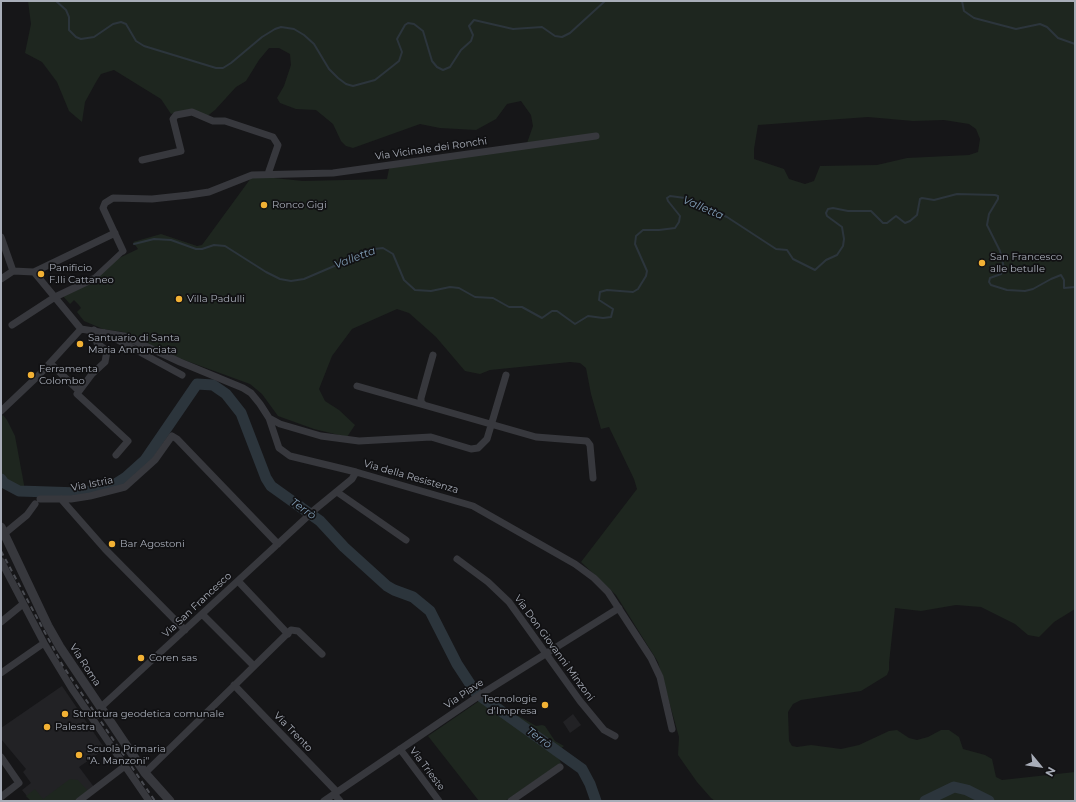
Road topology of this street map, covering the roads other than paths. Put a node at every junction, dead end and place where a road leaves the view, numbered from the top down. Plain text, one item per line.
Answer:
1 (596, 136) dead end
2 (142, 160) dead end
3 (268, 174) junction
4 (115, 233) junction
5 (1, 237) edge
6 (123, 251) joint
7 (13, 271) junction
8 (34, 272) junction
9 (1, 279) edge
10 (93, 279) joint
11 (55, 297) junction
12 (12, 325) dead end
13 (81, 329) junction
14 (94, 330) junction
15 (105, 333) junction
16 (433, 355) dead end
17 (50, 363) junction
18 (182, 375) dead end
19 (506, 375) dead end
20 (357, 386) dead end
21 (79, 392) junction
22 (424, 405) junction
23 (1, 411) edge
24 (269, 418) junction
25 (492, 424) junction
26 (116, 455) dead end
27 (356, 472) junction
28 (593, 478) dead end
29 (337, 492) junction
30 (61, 499) junction
31 (313, 511) dead end
32 (307, 518) dead end
33 (3, 531) edge
34 (406, 540) dead end
35 (278, 544) junction
36 (457, 559) dead end
37 (1, 561) edge
38 (238, 581) junction
39 (23, 604) junction
40 (619, 608) junction
41 (202, 614) junction
42 (1, 622) edge
43 (185, 630) junction
44 (288, 634) junction
45 (44, 643) junction
46 (322, 654) dead end
47 (548, 654) junction
48 (254, 666) junction
49 (1, 673) edge
50 (234, 685) junction
51 (100, 708) junction
52 (672, 728) dead end
53 (615, 736) dead end
54 (400, 749) junction
55 (1, 757) edge
56 (125, 766) junction
57 (560, 767) dead end
58 (145, 773) junction
59 (336, 793) junction
60 (1, 797) edge
61 (79, 801) edge
62 (148, 801) edge
63 (170, 801) edge
64 (324, 801) edge
65 (340, 801) edge
66 (439, 801) edge
67 (511, 801) edge

1 - 3 street, Via Vicinale dei Ronchi
2 - 3 street
3 - 4 street, Via Vicinale dei Ronchi
4 - 6 street, Via Vicinale dei Ronchi
4 - 8 street
5 - 7 street
6 - 10 street
7 - 8 street
7 - 9 street
8 - 11 street
10 - 11 street
11 - 12 street
11 - 13 street
13 - 14 street, Via della Resistenza
13 - 17 street
14 - 15 street, Via della Resistenza
14 - 21 street
15 - 18 street
15 - 24 street, Via della Resistenza
16 - 22 street
17 - 21 street
17 - 23 street
19 - 25 street
20 - 22 street
21 - 26 street
22 - 25 street
24 - 25 street
24 - 27 street, Via della Resistenza
25 - 28 street
27 - 29 street
27 - 40 street, Via della Resistenza
29 - 31 street
29 - 34 street
30 - 33 street, Via Istria
30 - 35 street, Via Istria
30 - 43 street
32 - 35 street, Via San Francesco
33 - 51 street, Via Roma
35 - 38 street, Via San Francesco
36 - 47 street, Via Don Giovanni Minzoni
37 - 39 street
38 - 41 street, Via San Francesco
38 - 44 street
39 - 42 street
39 - 45 street
40 - 47 street, Via Piave
40 - 52 street, Via della Resistenza
41 - 43 street, Via San Francesco
41 - 48 street
43 - 51 street, Via San Francesco
44 - 46 street
44 - 48 street
45 - 49 street
45 - 56 street
47 - 53 street, Via Don Giovanni Minzoni
47 - 54 street, Via Piave
48 - 50 street
50 - 58 street
50 - 59 street, Via Trento
51 - 58 street, Via Roma
54 - 59 street, Via Piave
54 - 66 street, Via Trieste
55 - 60 street
56 - 61 street
56 - 62 street
57 - 67 street
58 - 63 street, Via Roma
59 - 64 street, Via Piave
59 - 65 street, Via Trento

